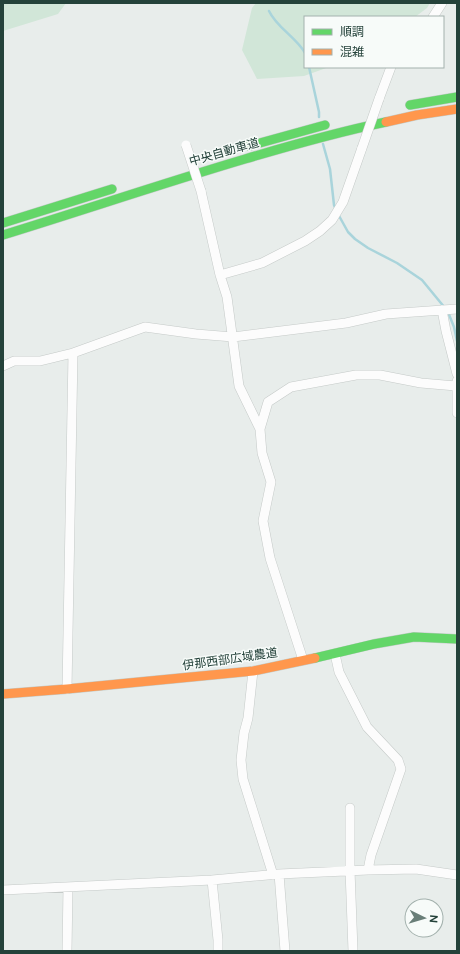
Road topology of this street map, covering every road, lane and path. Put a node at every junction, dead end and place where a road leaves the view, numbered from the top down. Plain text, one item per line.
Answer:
1 (442, 3) edge
2 (434, 16) edge
3 (391, 68) edge
4 (457, 97) edge
5 (401, 107) dead end
6 (457, 109) edge
7 (387, 110) dead end
8 (366, 115) dead end
9 (336, 122) dead end
10 (186, 145) dead end
11 (239, 149) dead end
12 (202, 160) dead end
13 (181, 167) dead end
14 (121, 186) dead end
15 (3, 223) edge
16 (3, 235) edge
17 (220, 275) junction
18 (457, 309) edge
19 (442, 310) junction
20 (233, 337) junction
21 (73, 353) junction
22 (3, 366) edge
23 (457, 375) edge
24 (456, 386) edge
25 (457, 413) edge
26 (260, 429) junction
27 (457, 639) edge
28 (335, 654) junction
29 (303, 660) junction
30 (253, 671) junction
31 (66, 689) junction
32 (3, 694) edge
33 (350, 808) dead end
34 (350, 870) junction
35 (368, 870) junction
36 (276, 874) junction
37 (457, 875) edge
38 (212, 880) junction
39 (68, 888) junction
40 (3, 890) edge
41 (67, 951) edge
42 (218, 951) edge
43 (285, 951) edge
44 (353, 951) edge

1 - 2 street
3 - 17 street, bridge
4 - 5 main road
6 - 16 main road, 中央自動車道
7 - 8 main road
9 - 11 main road, 中央自動車道
10 - 17 street, bridge
12 - 13 main road, 中央自動車道
14 - 15 main road
17 - 20 street
18 - 19 street
19 - 20 street
19 - 23 street
20 - 21 street
20 - 26 street
21 - 22 street
21 - 31 street
23 - 24 street
24 - 25 street
24 - 26 street
26 - 29 street
27 - 28 main road, 伊那西部広域農道
28 - 29 main road, 伊那西部広域農道
28 - 35 street
29 - 30 main road, 伊那西部広域農道
30 - 31 main road, 伊那西部広域農道
30 - 36 street
31 - 32 main road, 伊那西部広域農道
33 - 34 street
34 - 35 street
34 - 36 street
34 - 44 street
35 - 37 street
36 - 38 street
36 - 43 street
38 - 39 street
38 - 42 street
39 - 40 street
39 - 41 street

